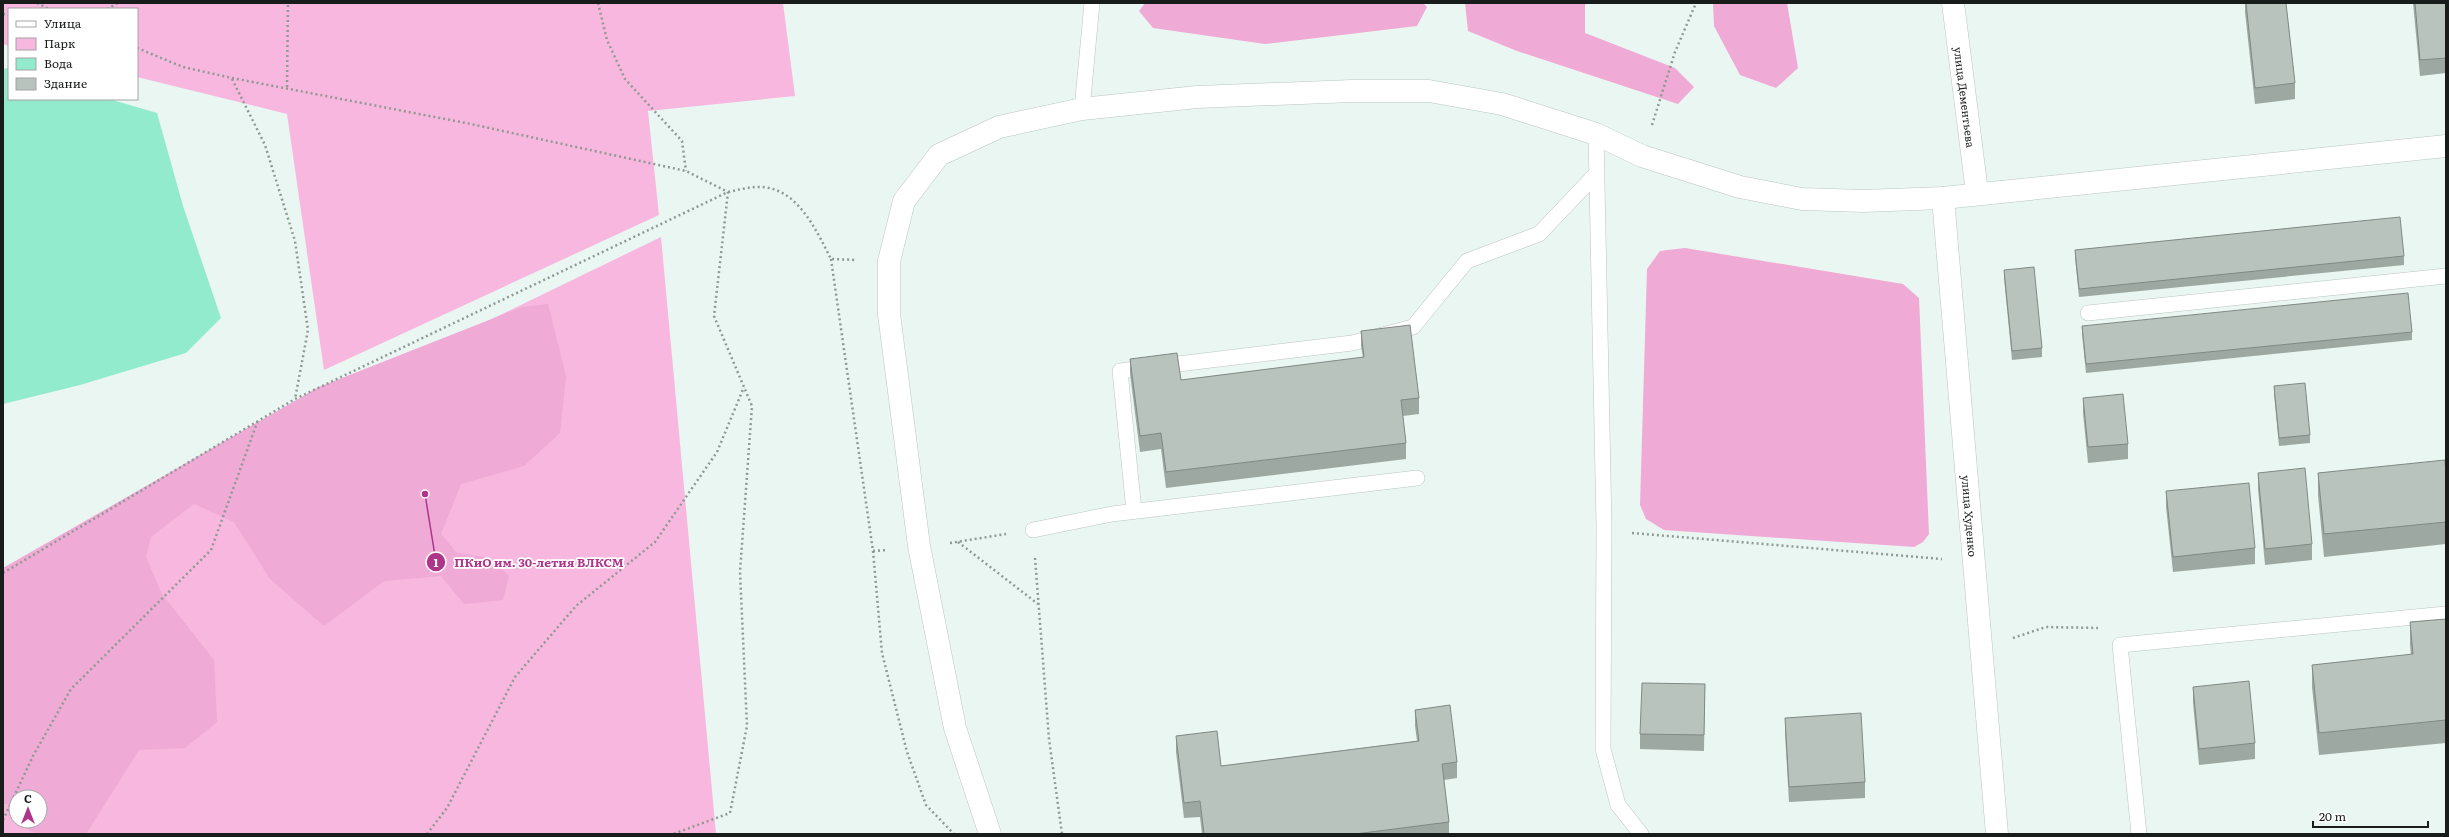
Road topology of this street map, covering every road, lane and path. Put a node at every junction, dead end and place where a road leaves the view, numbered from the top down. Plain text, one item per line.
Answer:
1 (37, 3) edge
2 (118, 3) edge
3 (288, 3) edge
4 (598, 3) edge
5 (1092, 3) edge
6 (1696, 3) edge
7 (1953, 3) edge
8 (47, 8) edge
9 (109, 8) edge
10 (138, 48) edge
11 (232, 78) junction
12 (287, 87) junction
13 (1082, 109) junction
14 (1596, 134) junction
15 (2446, 146) edge
16 (1642, 156) junction
17 (686, 171) junction
18 (1597, 173) junction
19 (728, 192) junction
20 (1977, 192) junction
21 (1942, 198) junction
22 (831, 259) junction
23 (889, 261) junction
24 (2446, 276) edge
25 (2088, 312) dead end
26 (744, 387) junction
27 (295, 399) junction
28 (258, 420) junction
29 (1417, 478) dead end
30 (1134, 511) junction
31 (1604, 526) junction
32 (1033, 530) junction
33 (958, 542) junction
34 (919, 546) junction
35 (873, 551) junction
36 (1975, 562) junction
37 (3, 573) edge
38 (1038, 604) junction
39 (2446, 614) edge
40 (2120, 645) junction
41 (1983, 657) junction
42 (3, 820) edge
43 (427, 834) edge
44 (673, 834) edge
45 (954, 834) edge
46 (990, 834) edge
47 (1062, 834) edge
48 (1641, 834) edge
49 (1997, 834) edge
50 (2139, 834) edge

1 - 8 path
2 - 9 path
3 - 12 path
4 - 17 path
5 - 13 lane
6 - 16 path
7 - 20 main road, улица Дементьева
10 - 11 path
11 - 12 path
11 - 27 path
12 - 17 path
13 - 14 main road
13 - 23 main road
14 - 16 main road
14 - 18 lane
15 - 20 main road
16 - 21 main road
17 - 19 path
18 - 30 lane
18 - 31 lane
19 - 22 path
19 - 26 path
19 - 27 path
20 - 21 main road
21 - 36 main road, улица Худенко
22 - 23 path
22 - 35 path
23 - 34 main road
24 - 25 lane
26 - 43 path
26 - 44 path
27 - 28 path
28 - 37 path
28 - 42 path
29 - 30 lane
30 - 32 lane
31 - 36 path
31 - 48 lane
32 - 33 path
32 - 38 path
33 - 34 path
33 - 38 path
34 - 35 path
34 - 46 main road
35 - 45 path
36 - 41 main road, улица Худенко
38 - 47 path
39 - 40 lane
40 - 41 path
40 - 50 lane
41 - 49 main road, улица Худенко

